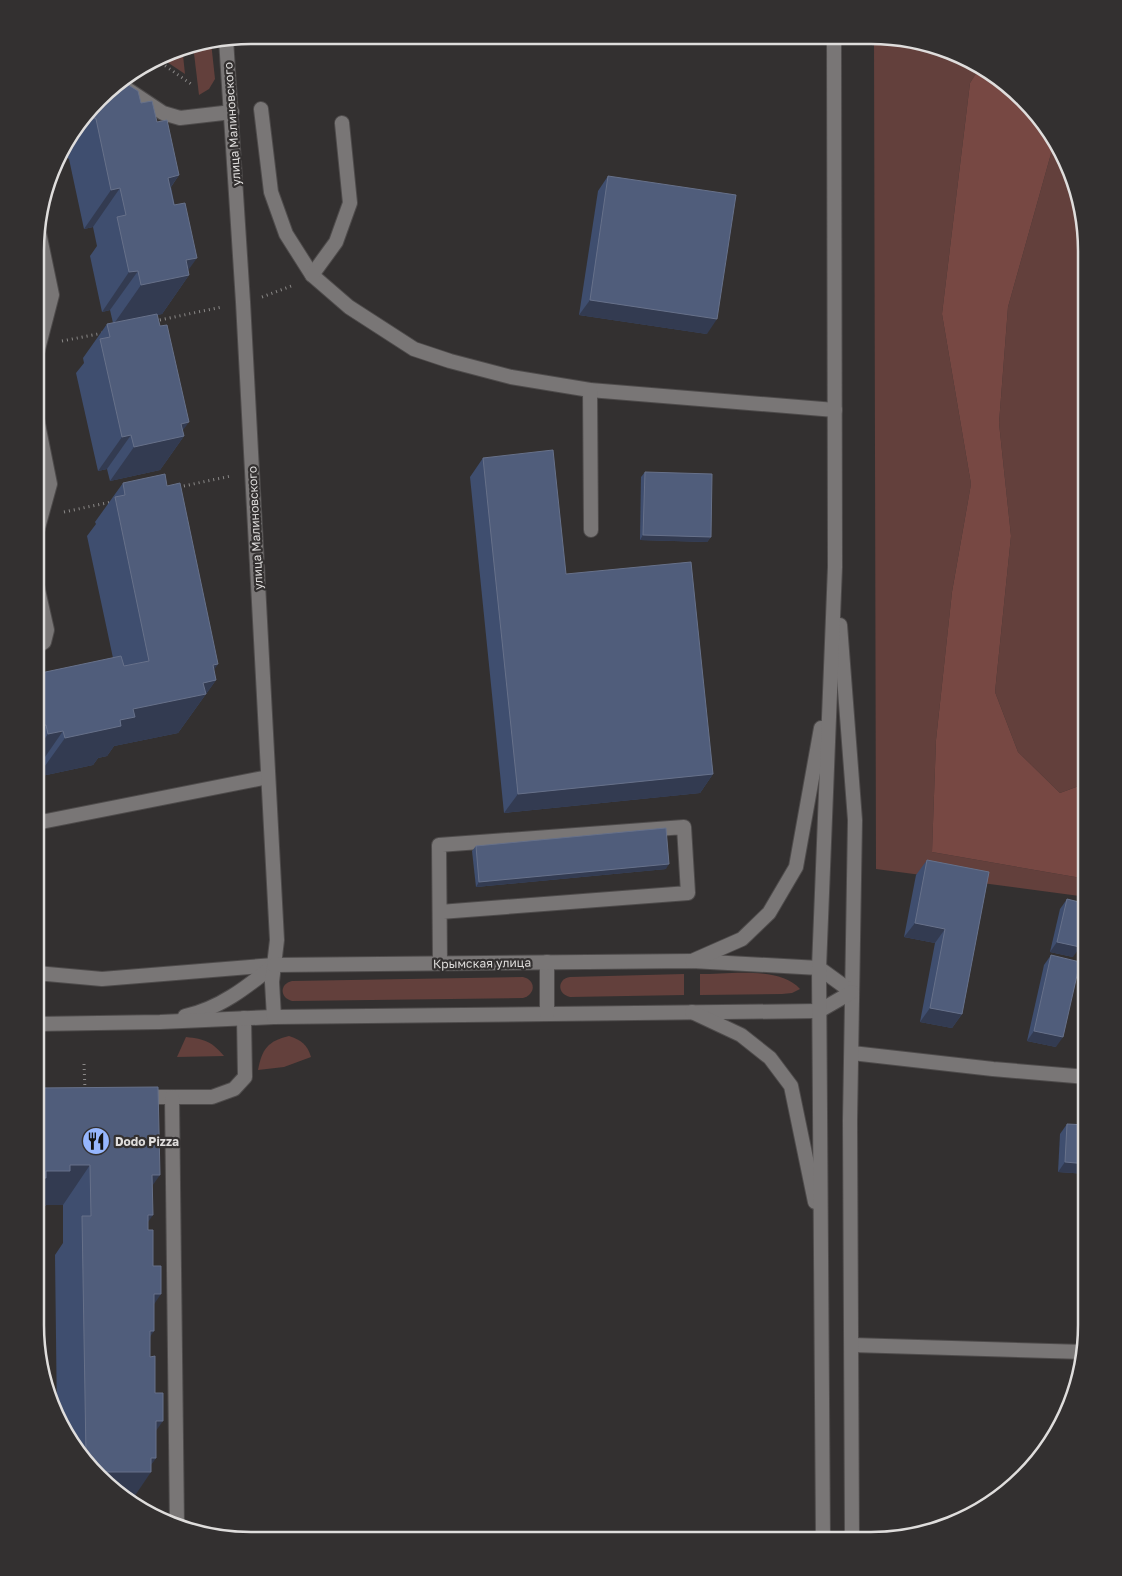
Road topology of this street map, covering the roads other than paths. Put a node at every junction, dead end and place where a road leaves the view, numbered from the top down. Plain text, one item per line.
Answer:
1 (834, 44) edge
2 (227, 46) edge
3 (125, 87) edge
4 (261, 109) dead end
5 (232, 112) junction
6 (342, 123) dead end
7 (44, 257) edge
8 (312, 275) junction
9 (44, 326) edge
10 (590, 390) junction
11 (835, 410) junction
12 (44, 456) edge
13 (44, 506) edge
14 (591, 530) dead end
15 (835, 567) junction
16 (44, 617) edge
17 (44, 642) edge
18 (830, 675) junction
19 (268, 777) junction
20 (44, 821) edge
21 (440, 912) junction
22 (692, 961) junction
23 (547, 962) junction
24 (440, 963) junction
25 (274, 965) junction
26 (819, 968) junction
27 (44, 974) edge
28 (852, 992) junction
29 (819, 1011) junction
30 (692, 1012) junction
31 (547, 1014) junction
32 (274, 1017) junction
33 (244, 1018) junction
34 (160, 1022) junction
35 (44, 1024) edge
36 (852, 1053) junction
37 (1078, 1075) edge
38 (172, 1097) junction
39 (124, 1098) edge
40 (822, 1235) junction
41 (852, 1345) junction
42 (1076, 1352) edge
43 (177, 1519) edge
44 (824, 1532) edge
45 (852, 1532) edge

1 - 11 main road
2 - 5 main road, улица Малиновского
3 - 5 main road
4 - 8 main road
5 - 19 main road, улица Малиновского
6 - 8 main road
7 - 9 main road
8 - 10 main road
10 - 11 main road
10 - 14 main road
11 - 15 main road
12 - 13 main road
15 - 18 main road
15 - 28 main road
16 - 17 main road
18 - 22 main road
18 - 26 main road
19 - 20 main road
19 - 25 main road, улица Малиновского
21 - 21 main road
21 - 24 main road
22 - 23 main road, Крымская улица
22 - 26 main road, Крымская улица
23 - 24 main road, Крымская улица
23 - 31 main road
24 - 25 main road, Крымская улица
25 - 27 main road, Крымская улица
25 - 32 main road, улица Малиновского
25 - 34 main road
26 - 28 main road
26 - 29 main road
28 - 29 main road
28 - 36 main road
29 - 30 main road
29 - 40 main road
30 - 31 main road
30 - 40 main road
31 - 32 main road
32 - 33 main road
33 - 34 main road
33 - 38 main road
34 - 35 main road
36 - 37 main road
36 - 41 main road
38 - 39 main road
38 - 43 main road
40 - 44 main road
41 - 42 main road
41 - 45 main road

